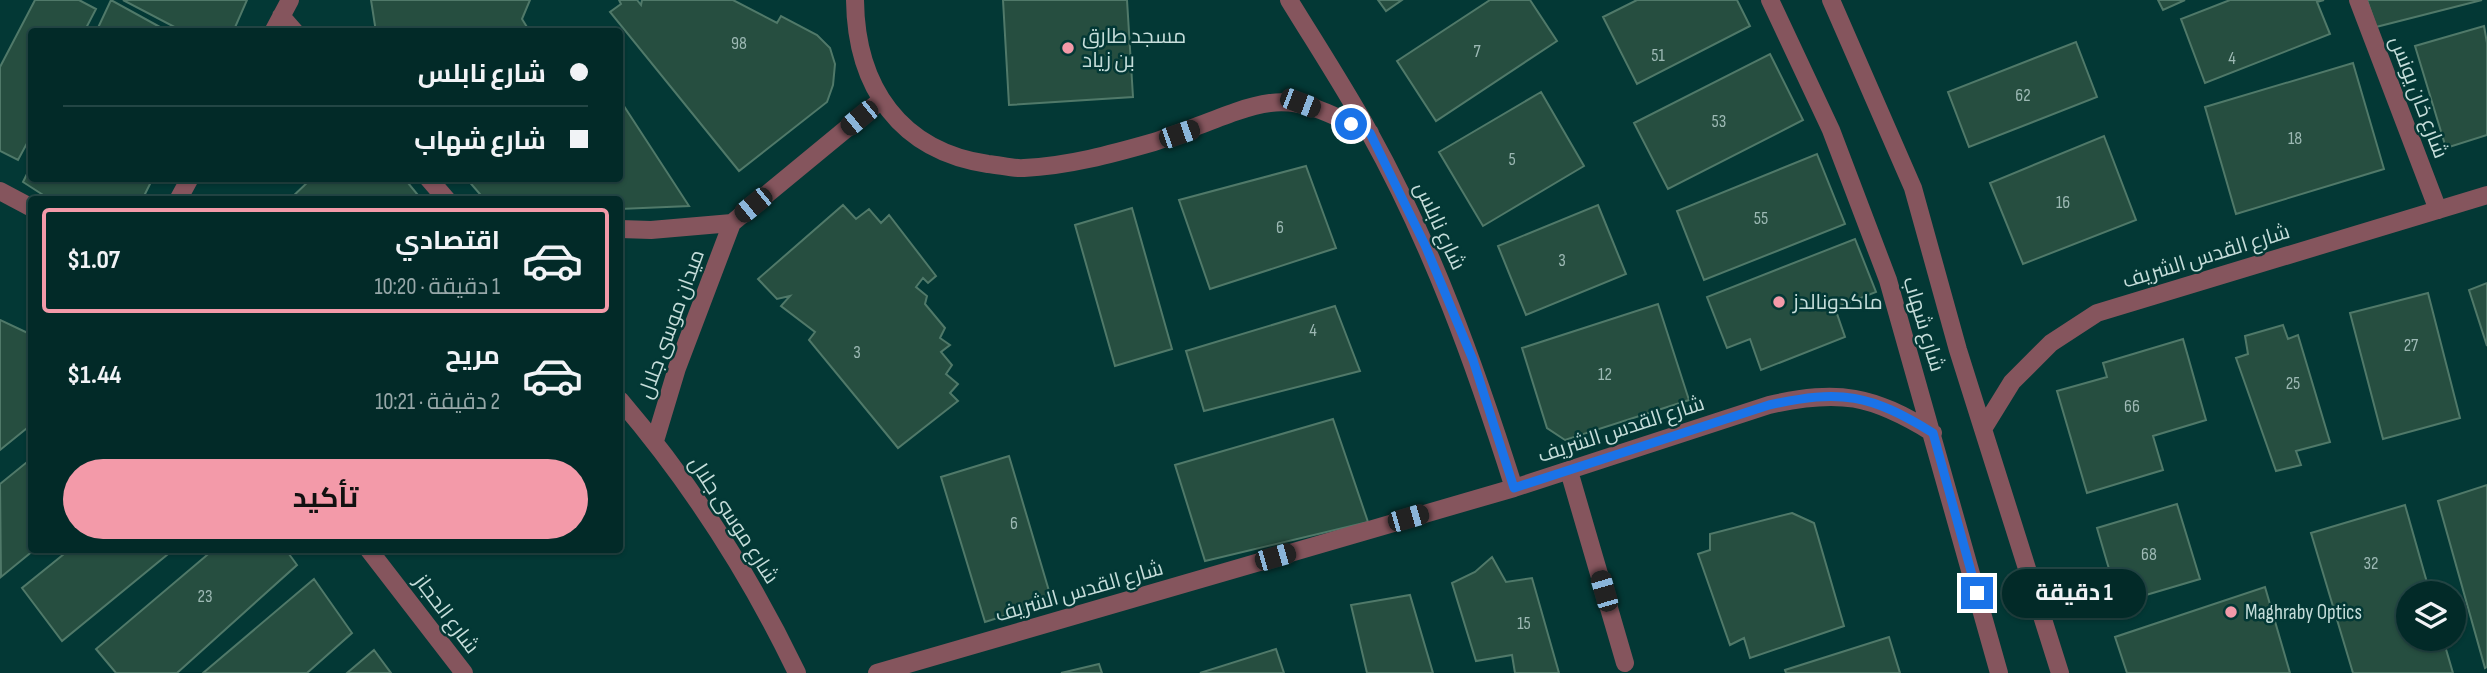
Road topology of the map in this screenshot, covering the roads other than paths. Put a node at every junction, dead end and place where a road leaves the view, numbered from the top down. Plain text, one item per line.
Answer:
1 (290, 0) edge
2 (855, 0) edge
3 (1289, 0) edge
4 (1770, 0) edge
5 (1831, 0) edge
6 (2358, 0) edge
7 (277, 24) edge
8 (880, 101) junction
9 (1370, 133) junction
10 (431, 182) edge
11 (0, 191) edge
12 (2487, 195) edge
13 (444, 196) edge
14 (28, 206) edge
15 (2438, 210) junction
16 (732, 223) junction
17 (623, 229) edge
18 (623, 404) edge
19 (1983, 429) junction
20 (1933, 433) junction
21 (655, 441) junction
22 (1569, 471) junction
23 (1514, 488) junction
24 (371, 553) edge
25 (1625, 663) dead end
26 (464, 673) edge
27 (797, 673) edge
28 (877, 673) edge
29 (1999, 673) edge
30 (2060, 673) edge

1 - 7 street
2 - 8 street
3 - 9 street, شارع نابلس
4 - 20 street, شارع شهاب
5 - 19 street, شارع شهاب
6 - 15 street, شارع خان يونس
8 - 9 street
8 - 16 street, ميدان موسى جلال
9 - 23 street, شارع نابلس
10 - 13 street
11 - 14 street
12 - 15 street, شارع القدس الشريف
15 - 19 street, شارع القدس الشريف
16 - 17 street, ميدان موسى جلال
16 - 21 street, ميدان موسى جلال
18 - 21 street, شارع موسى جلال
19 - 30 street, شارع شهاب
20 - 22 street, شارع القدس الشريف
20 - 29 street, شارع شهاب
21 - 27 street, شارع موسى جلال
22 - 23 street, شارع القدس الشريف
22 - 25 street
23 - 28 street, شارع القدس الشريف
24 - 26 street, شارع الحجاز

